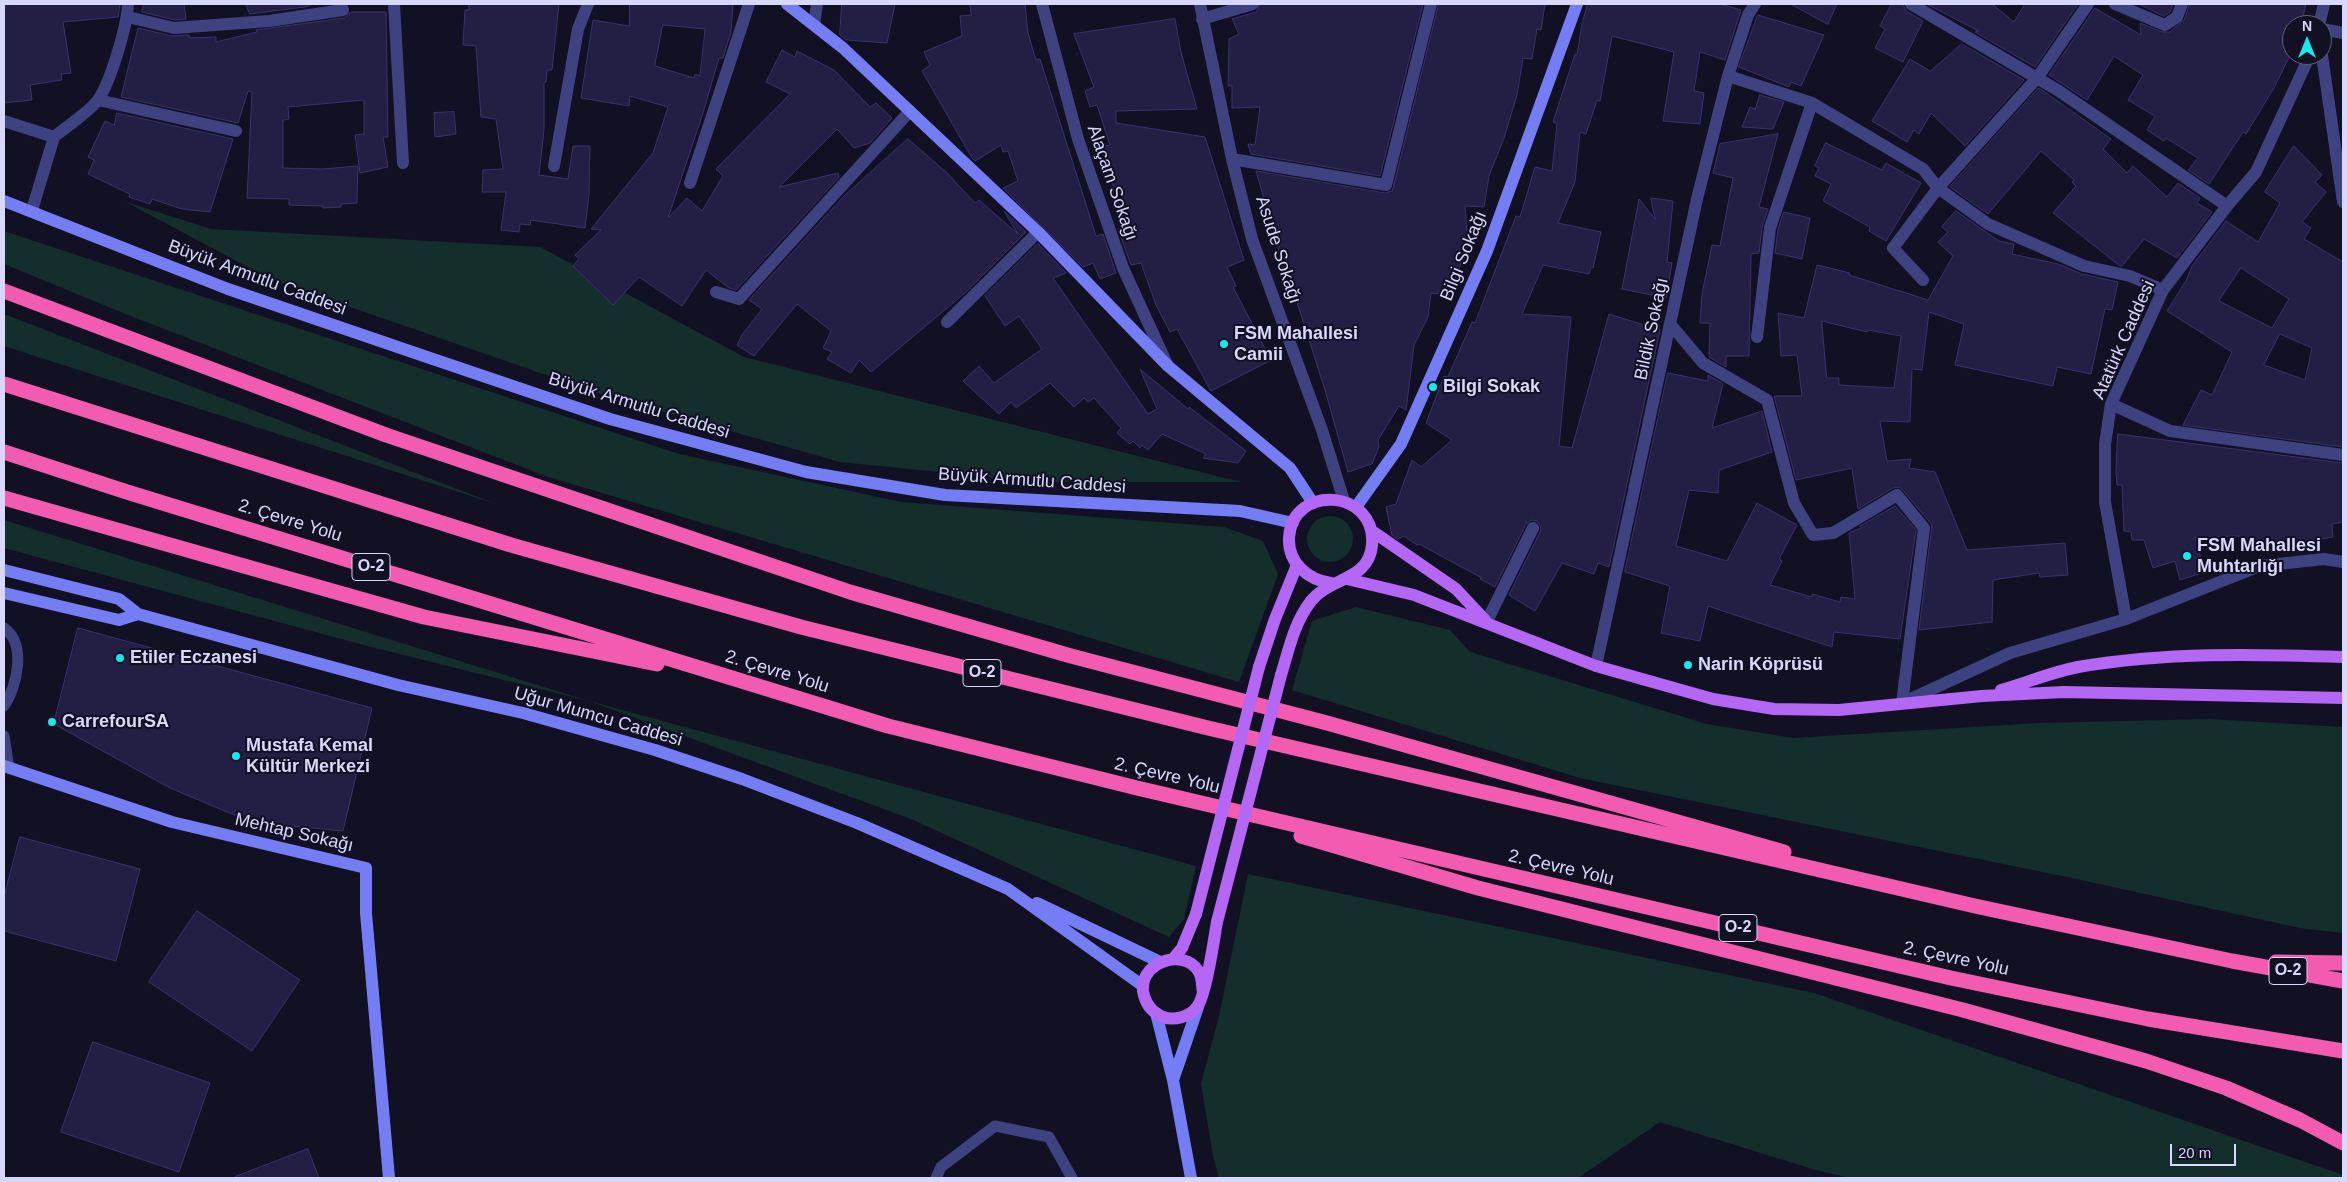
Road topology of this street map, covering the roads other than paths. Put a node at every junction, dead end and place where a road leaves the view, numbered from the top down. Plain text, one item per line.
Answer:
1 (340, 4) edge
2 (394, 4) edge
3 (588, 4) edge
4 (749, 4) edge
5 (787, 4) edge
6 (817, 4) edge
7 (1042, 4) edge
8 (1200, 4) edge
9 (1253, 4) edge
10 (1431, 4) edge
11 (1577, 4) edge
12 (1754, 4) edge
13 (1911, 4) edge
14 (2088, 4) edge
15 (2115, 4) edge
16 (2182, 4) edge
17 (128, 10) edge
18 (1202, 19) junction
19 (814, 25) junction
20 (2305, 65) edge
21 (2324, 65) edge
22 (1728, 76) junction
23 (2037, 78) junction
24 (98, 100) junction
25 (1812, 103) junction
26 (910, 111) junction
27 (4, 121) edge
28 (236, 131) dead end
29 (54, 137) junction
30 (1232, 159) junction
31 (403, 163) dead end
32 (554, 166) dead end
33 (2342, 182) edge
34 (690, 183) dead end
35 (1938, 188) junction
36 (4, 201) edge
37 (2343, 202) edge
38 (2226, 206) junction
39 (32, 210) junction
40 (1038, 232) junction
41 (1923, 280) dead end
42 (2163, 290) junction
43 (4, 291) edge
44 (716, 292) dead end
45 (947, 322) dead end
46 (1671, 325) junction
47 (1757, 337) dead end
48 (1168, 366) junction
49 (4, 384) edge
50 (2112, 404) junction
51 (4, 452) edge
52 (2343, 455) edge
53 (4, 498) edge
54 (1344, 501) junction
55 (1313, 503) junction
56 (1356, 507) junction
57 (1293, 523) junction
58 (1533, 528) dead end
59 (1372, 531) junction
60 (2343, 562) edge
61 (1297, 565) junction
62 (4, 570) edge
63 (1347, 579) junction
64 (1331, 584) junction
65 (4, 593) edge
66 (138, 614) junction
67 (2126, 618) junction
68 (1487, 622) junction
69 (4, 628) edge
70 (2343, 657) edge
71 (1596, 666) junction
72 (739, 681) junction
73 (1982, 696) junction
74 (2343, 698) edge
75 (1902, 703) junction
76 (4, 706) edge
77 (4, 736) edge
78 (6, 767) edge
79 (1137, 788) junction
80 (1008, 889) junction
81 (1975, 906) junction
82 (1167, 960) junction
83 (2232, 961) junction
84 (2343, 963) edge
85 (2343, 981) edge
86 (1143, 986) junction
87 (1203, 992) junction
88 (1198, 1007) junction
89 (1156, 1014) junction
90 (2343, 1051) edge
91 (1173, 1080) junction
92 (2343, 1143) edge
93 (388, 1178) edge
94 (936, 1178) edge
95 (1072, 1178) edge
96 (1191, 1178) edge

1 - 17 street
2 - 31 street
3 - 32 street
4 - 34 street
5 - 19 main road
6 - 19 street
7 - 48 street, Alaçam Sokağı
8 - 18 street, Asude Sokağı
9 - 18 street
10 - 30 street
11 - 56 main road, Bilgi Sokağı
12 - 22 street, Bildik Sokağı
13 - 23 street
14 - 23 street
15 - 16 street
17 - 24 street
18 - 30 street, Asude Sokağı
19 - 26 main road
20 - 38 street, Atatürk Caddesi
21 - 33 street
22 - 25 street
22 - 46 street, Bildik Sokağı
23 - 35 street
23 - 38 street
24 - 28 street
24 - 29 street
25 - 35 street
25 - 47 street
26 - 40 main road
26 - 44 street
27 - 29 street
29 - 39 street
30 - 54 street, Asude Sokağı
33 - 37 street
35 - 41 street
35 - 42 street
36 - 39 main road, Büyük Armutlu Caddesi
38 - 42 street, Atatürk Caddesi
39 - 57 main road, Büyük Armutlu Caddesi
40 - 45 street
40 - 48 main road
42 - 50 street, Atatürk Caddesi
43 - 81 highway
46 - 71 street, Bildik Sokağı
46 - 75 street
48 - 55 main road
49 - 81 highway, O-2
50 - 52 street
50 - 67 street, Atatürk Caddesi
51 - 72 highway, 2. Çevre Yolu / O-2
53 - 72 highway
54 - 55 main road
54 - 56 main road
55 - 57 main road
56 - 59 main road
57 - 61 main road
58 - 68 street
59 - 63 main road
59 - 68 main road
60 - 67 street
61 - 64 main road
61 - 82 main road, bridge
62 - 66 main road
63 - 64 main road
63 - 68 main road
64 - 87 main road, bridge
65 - 66 main road, Uğur Mumcu Caddesi
66 - 80 main road, Uğur Mumcu Caddesi
67 - 75 street
68 - 71 main road
69 - 76 lane
70 - 73 main road
71 - 75 main road
72 - 79 highway, 2. Çevre Yolu / O-2
73 - 74 main road
73 - 75 main road
77 - 78 lane
78 - 93 main road, Mehtap Sokağı
79 - 90 highway, 2. Çevre Yolu / O-2
79 - 92 highway
80 - 82 main road
80 - 86 main road, Uğur Mumcu Caddesi
81 - 83 highway, O-2
82 - 86 main road
82 - 87 main road
83 - 84 highway
83 - 85 highway, O-2
86 - 89 main road
87 - 88 main road
88 - 89 main road
88 - 91 main road
89 - 91 main road
91 - 96 main road
94 - 95 lane

